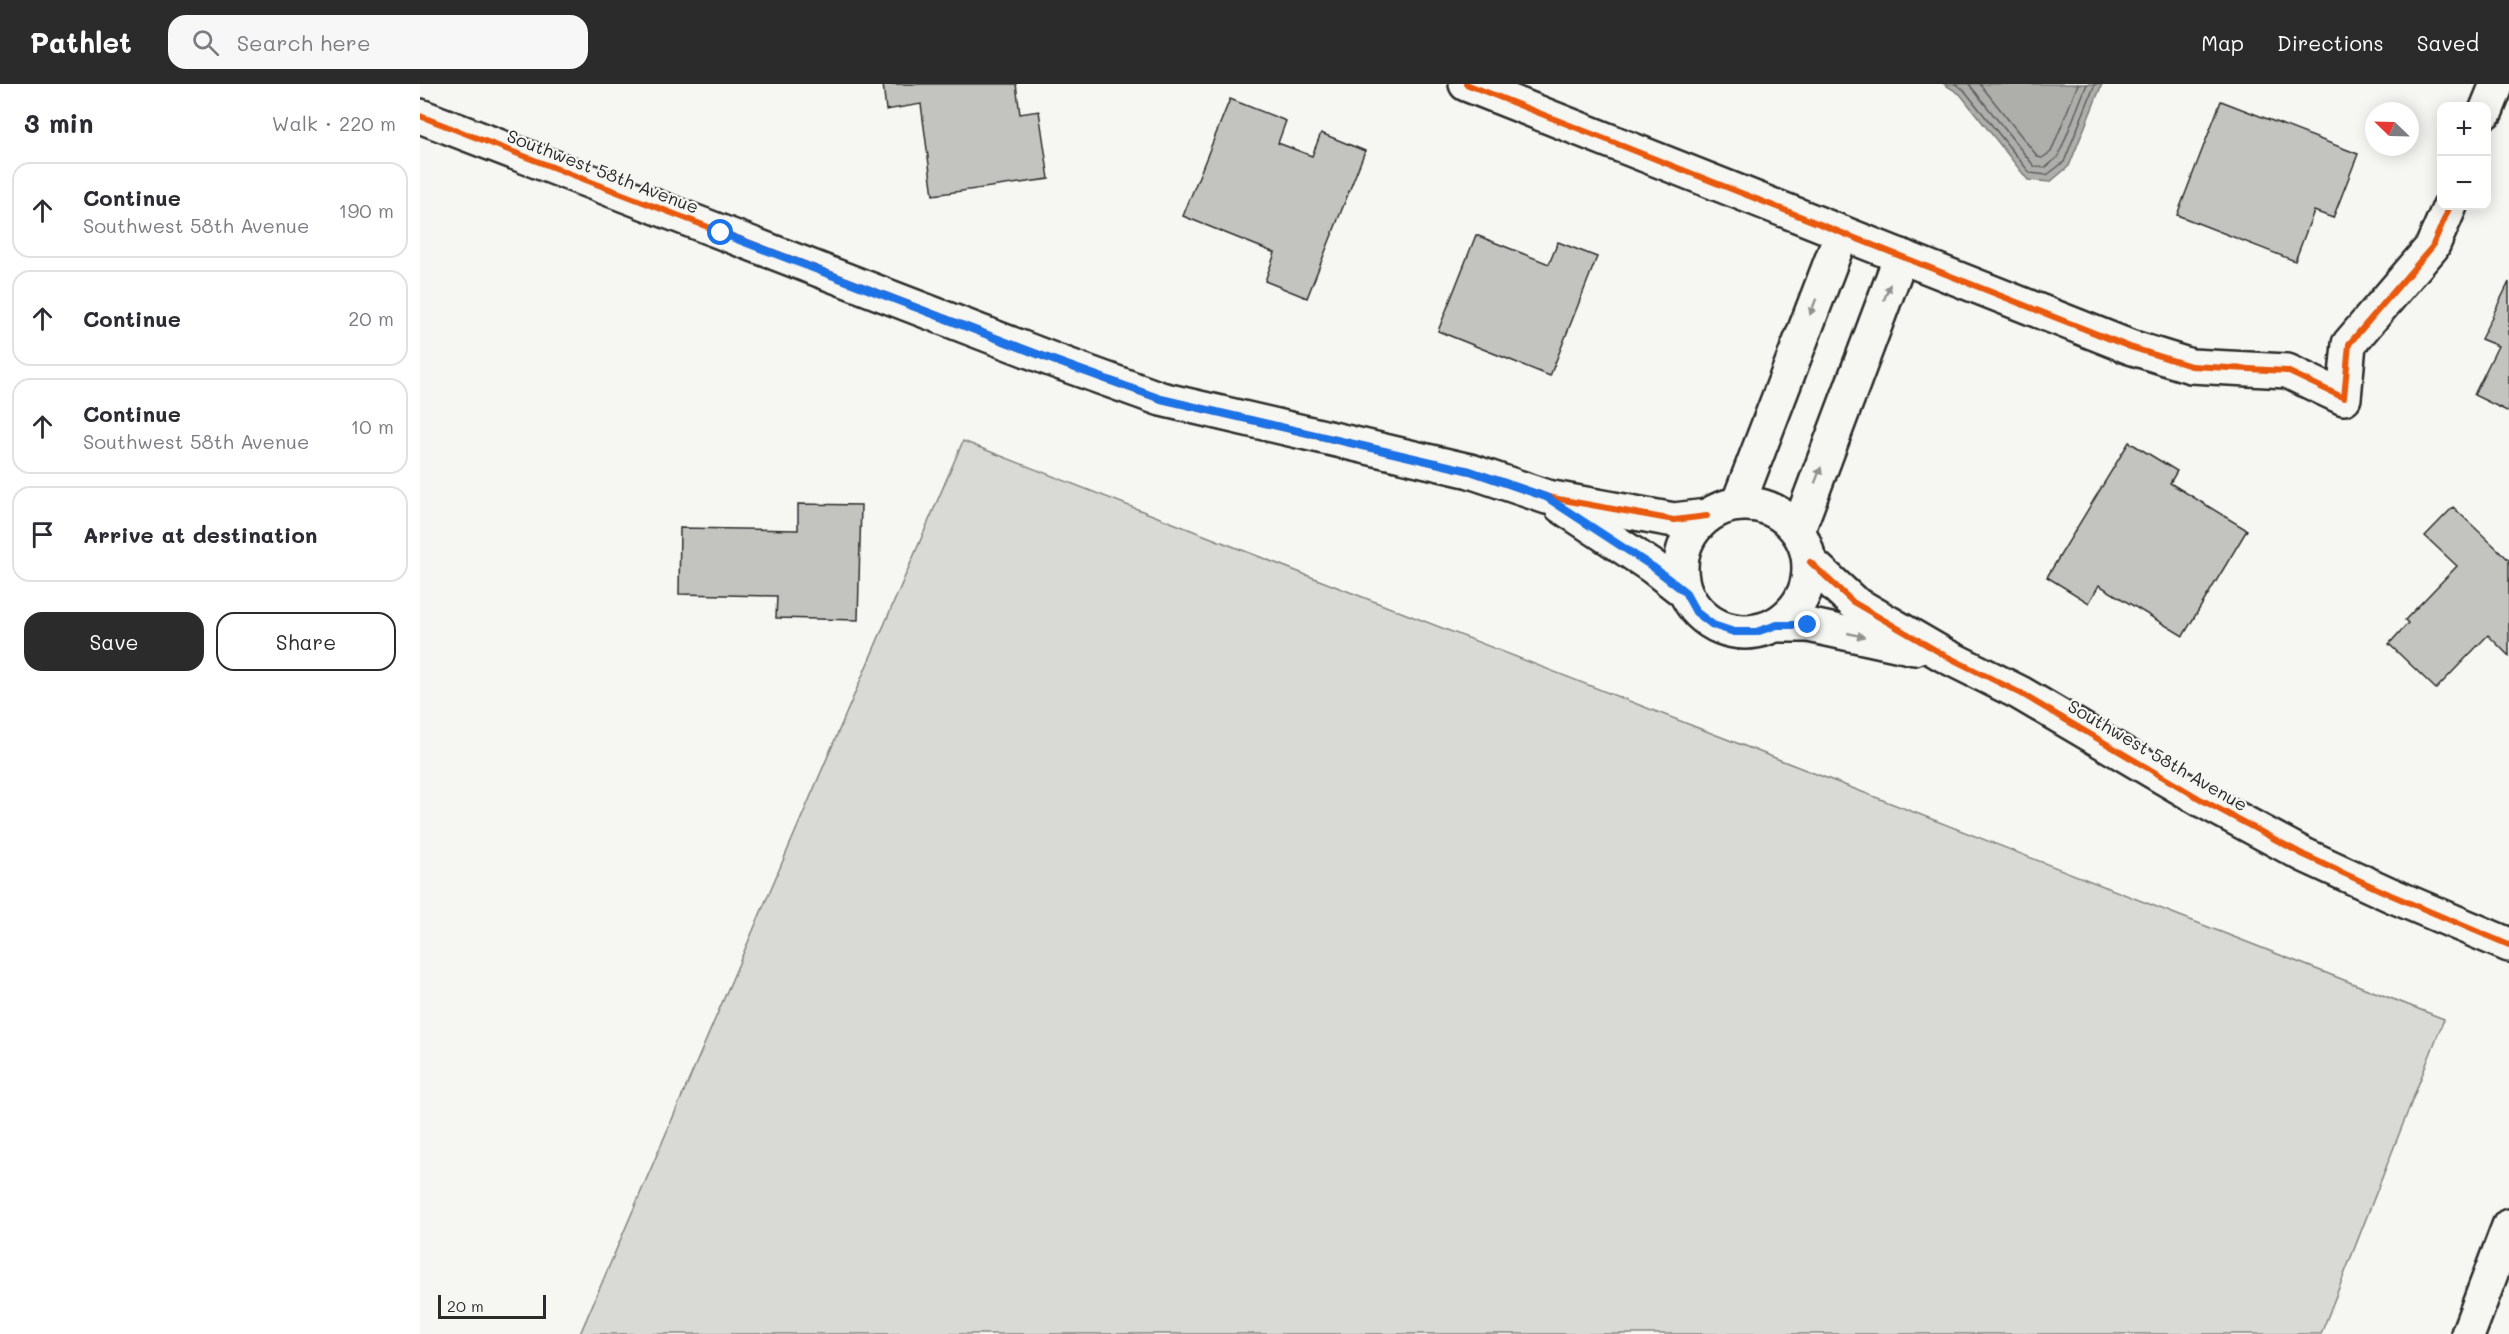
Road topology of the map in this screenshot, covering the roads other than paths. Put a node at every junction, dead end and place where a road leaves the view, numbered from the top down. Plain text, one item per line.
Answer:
1 (1466, 84) edge
2 (2497, 84) edge
3 (2490, 102) edge
4 (420, 116) edge
5 (2448, 210) edge
6 (1842, 232) junction
7 (1900, 256) junction
8 (1546, 497) junction
9 (1738, 504) junction
10 (1707, 516) junction
11 (1798, 530) junction
12 (1810, 562) junction
13 (1685, 592) junction
14 (1777, 625) junction
15 (1944, 655) junction
16 (2509, 945) edge
17 (2509, 1226) edge
18 (2468, 1334) edge

1 - 6 street
2 - 3 street
4 - 8 street, Southwest 58th Avenue
5 - 7 street
6 - 7 street
6 -> 9 street
11 -> 7 street
8 - 10 street, Southwest 58th Avenue
8 - 13 street, Southwest 58th Avenue
9 - 10 street
9 - 11 street
10 - 13 street
11 - 12 street
12 - 14 street
12 - 15 street, Southwest 58th Avenue
13 - 14 street
14 -> 15 street, Southwest 58th Avenue
15 - 16 street, Southwest 58th Avenue
17 - 18 street

